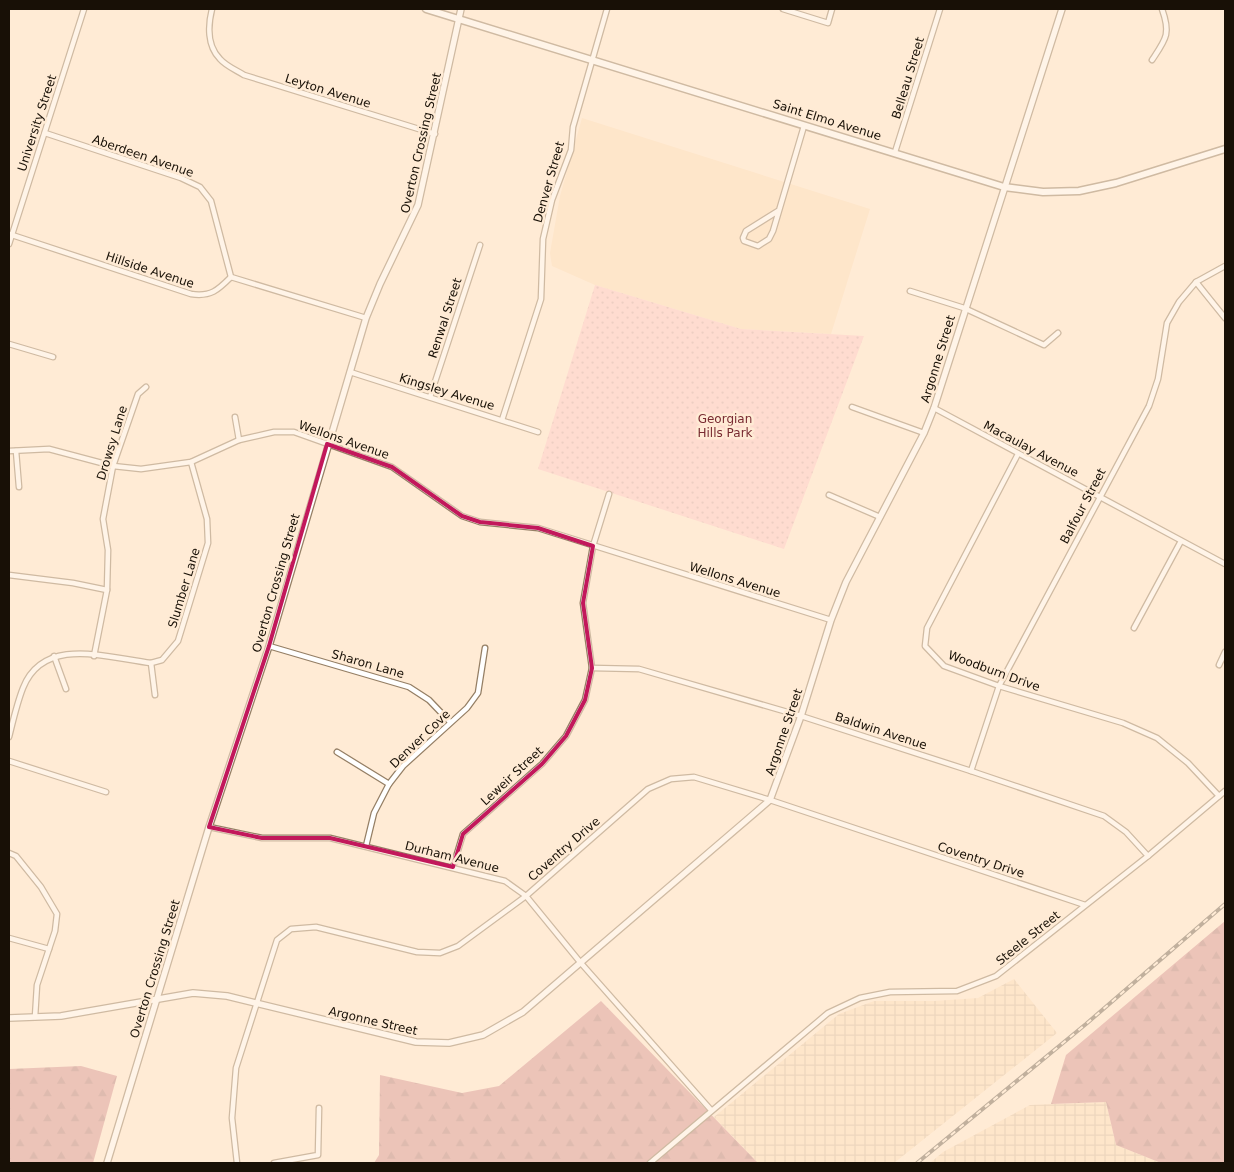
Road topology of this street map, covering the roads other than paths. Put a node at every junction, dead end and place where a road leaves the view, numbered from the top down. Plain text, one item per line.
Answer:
1 (84, 9) edge
2 (212, 9) edge
3 (426, 9) edge
4 (461, 9) edge
5 (607, 9) edge
6 (782, 9) edge
7 (832, 9) edge
8 (940, 9) edge
9 (1062, 9) edge
10 (1162, 9) edge
11 (459, 19) junction
12 (590, 60) junction
13 (1152, 60) dead end
14 (804, 126) junction
15 (45, 133) junction
16 (435, 134) junction
17 (1225, 149) edge
18 (896, 152) junction
19 (1004, 187) junction
20 (778, 211) junction
21 (10, 235) edge
22 (9, 244) edge
23 (480, 245) dead end
24 (1225, 266) edge
25 (231, 277) junction
26 (1196, 282) junction
27 (910, 291) dead end
28 (964, 308) junction
29 (366, 318) junction
30 (1225, 318) edge
31 (1058, 333) dead end
32 (9, 344) edge
33 (53, 357) dead end
34 (350, 372) junction
35 (146, 387) dead end
36 (430, 397) junction
37 (852, 408) dead end
38 (934, 408) junction
39 (235, 418) dead end
40 (502, 420) junction
41 (538, 432) dead end
42 (924, 433) junction
43 (239, 440) junction
44 (327, 444) junction
45 (9, 451) edge
46 (16, 451) junction
47 (1018, 454) junction
48 (191, 462) junction
49 (113, 466) junction
50 (19, 487) dead end
51 (609, 494) dead end
52 (829, 495) dead end
53 (1100, 496) junction
54 (880, 516) junction
55 (1181, 540) junction
56 (593, 546) junction
57 (1225, 564) edge
58 (9, 575) edge
59 (107, 590) junction
60 (831, 620) junction
61 (1134, 628) dead end
62 (269, 646) junction
63 (484, 648) dead end
64 (1225, 652) edge
65 (54, 656) junction
66 (94, 656) junction
67 (151, 663) junction
68 (1218, 665) dead end
69 (592, 668) junction
70 (999, 686) junction
71 (66, 689) dead end
72 (156, 695) dead end
73 (802, 716) junction
74 (450, 722) junction
75 (9, 737) edge
76 (337, 752) dead end
77 (9, 761) edge
78 (971, 771) junction
79 (389, 784) junction
80 (1225, 791) edge
81 (106, 792) dead end
82 (1219, 796) junction
83 (770, 800) junction
84 (209, 827) junction
85 (366, 846) junction
86 (9, 853) edge
87 (1148, 856) junction
88 (453, 866) junction
89 (526, 896) junction
90 (1085, 905) junction
91 (9, 938) edge
92 (49, 950) junction
93 (580, 962) junction
94 (155, 1001) junction
95 (255, 1004) junction
96 (35, 1017) junction
97 (9, 1018) edge
98 (319, 1108) dead end
99 (711, 1110) junction
100 (106, 1163) edge
101 (237, 1163) edge
102 (274, 1163) edge
103 (650, 1163) edge

1 - 15 street, University Street
2 - 16 street, Leyton Avenue
3 - 11 main road, Saint Elmo Avenue
4 - 11 street, Overton Crossing Street
5 - 12 street, Denver Street
6 - 7 street
8 - 18 street, Belleau Street
9 - 19 street, Argonne Street
10 - 13 street
11 - 12 main road, Saint Elmo Avenue
11 - 16 street, Overton Crossing Street
12 - 14 main road, Saint Elmo Avenue
12 - 40 street, Denver Street
14 - 18 main road, Saint Elmo Avenue
14 - 20 street
15 - 21 street, University Street
15 - 25 street, Aberdeen Avenue
16 - 29 street, Overton Crossing Street
17 - 19 main road, Saint Elmo Avenue
18 - 19 main road, Saint Elmo Avenue
19 - 28 street, Argonne Street
20 - 20 street
21 - 22 street, University Street
21 - 25 street, Hillside Avenue
23 - 36 street, Renwal Street
24 - 26 street, Balfour Street
25 - 29 street
26 - 30 street
26 - 53 street, Balfour Street
27 - 28 street
28 - 31 street
28 - 38 street, Argonne Street
29 - 34 street, Overton Crossing Street
32 - 33 street
34 - 36 street, Kingsley Avenue
34 - 44 street, Overton Crossing Street
35 - 49 street, Drowsy Lane
36 - 40 street, Kingsley Avenue
37 - 42 street
38 - 42 street, Argonne Street
38 - 47 street, Macaulay Avenue
39 - 43 street
40 - 41 street, Kingsley Avenue
42 - 54 street, Argonne Street
43 - 44 street, Wellons Avenue
43 - 48 street, Wellons Avenue
44 - 56 street, Wellons Avenue
44 - 62 street, Overton Crossing Street
45 - 46 street, Wellons Avenue
46 - 49 street, Wellons Avenue
46 - 50 street
47 - 53 street, Macaulay Avenue
47 - 70 street, Woodburn Drive
48 - 49 street, Wellons Avenue
48 - 67 street, Slumber Lane
49 - 59 street, Drowsy Lane
51 - 56 street, Leweir Street
52 - 54 street
53 - 55 street, Macaulay Avenue
53 - 70 street, Balfour Street
54 - 60 street, Argonne Street
55 - 57 street, Macaulay Avenue
55 - 61 street
56 - 60 street, Wellons Avenue
56 - 69 street, Leweir Street
58 - 59 street
59 - 66 street, Drowsy Lane
60 - 73 street, Argonne Street
62 - 74 street, Sharon Lane
62 - 84 street, Overton Crossing Street
63 - 74 street, Denver Cove
64 - 68 street
65 - 66 street
65 - 71 street
65 - 75 street
66 - 67 street
67 - 72 street
69 - 73 street, Baldwin Avenue
69 - 88 street, Leweir Street
70 - 78 street, Balfour Street
70 - 82 street, Woodburn Drive
73 - 78 street, Baldwin Avenue
73 - 83 street, Argonne Street
74 - 79 street, Denver Cove
76 - 79 street
77 - 81 street
78 - 87 street, Baldwin Avenue
79 - 85 street, Denver Cove
80 - 82 street, Steele Street
82 - 87 street, Steele Street
83 - 89 street, Coventry Drive
83 - 90 street, Coventry Drive
83 - 93 street, Argonne Street
84 - 85 street, Durham Avenue
84 - 94 street, Overton Crossing Street
85 - 88 street, Durham Avenue
86 - 92 street
87 - 90 street, Steele Street
88 - 89 street, Durham Avenue
89 - 93 street, Durham Avenue
89 - 95 street, Coventry Drive
90 - 99 street, Steele Street
91 - 92 street
92 - 96 street
93 - 95 street, Argonne Street
93 - 99 street, Durham Avenue
94 - 95 street, Argonne Street
94 - 96 street, Argonne Street
94 - 100 street, Overton Crossing Street
95 - 101 street, Coventry Drive
96 - 97 street, Argonne Street
98 - 102 street
99 - 103 street, Steele Street

